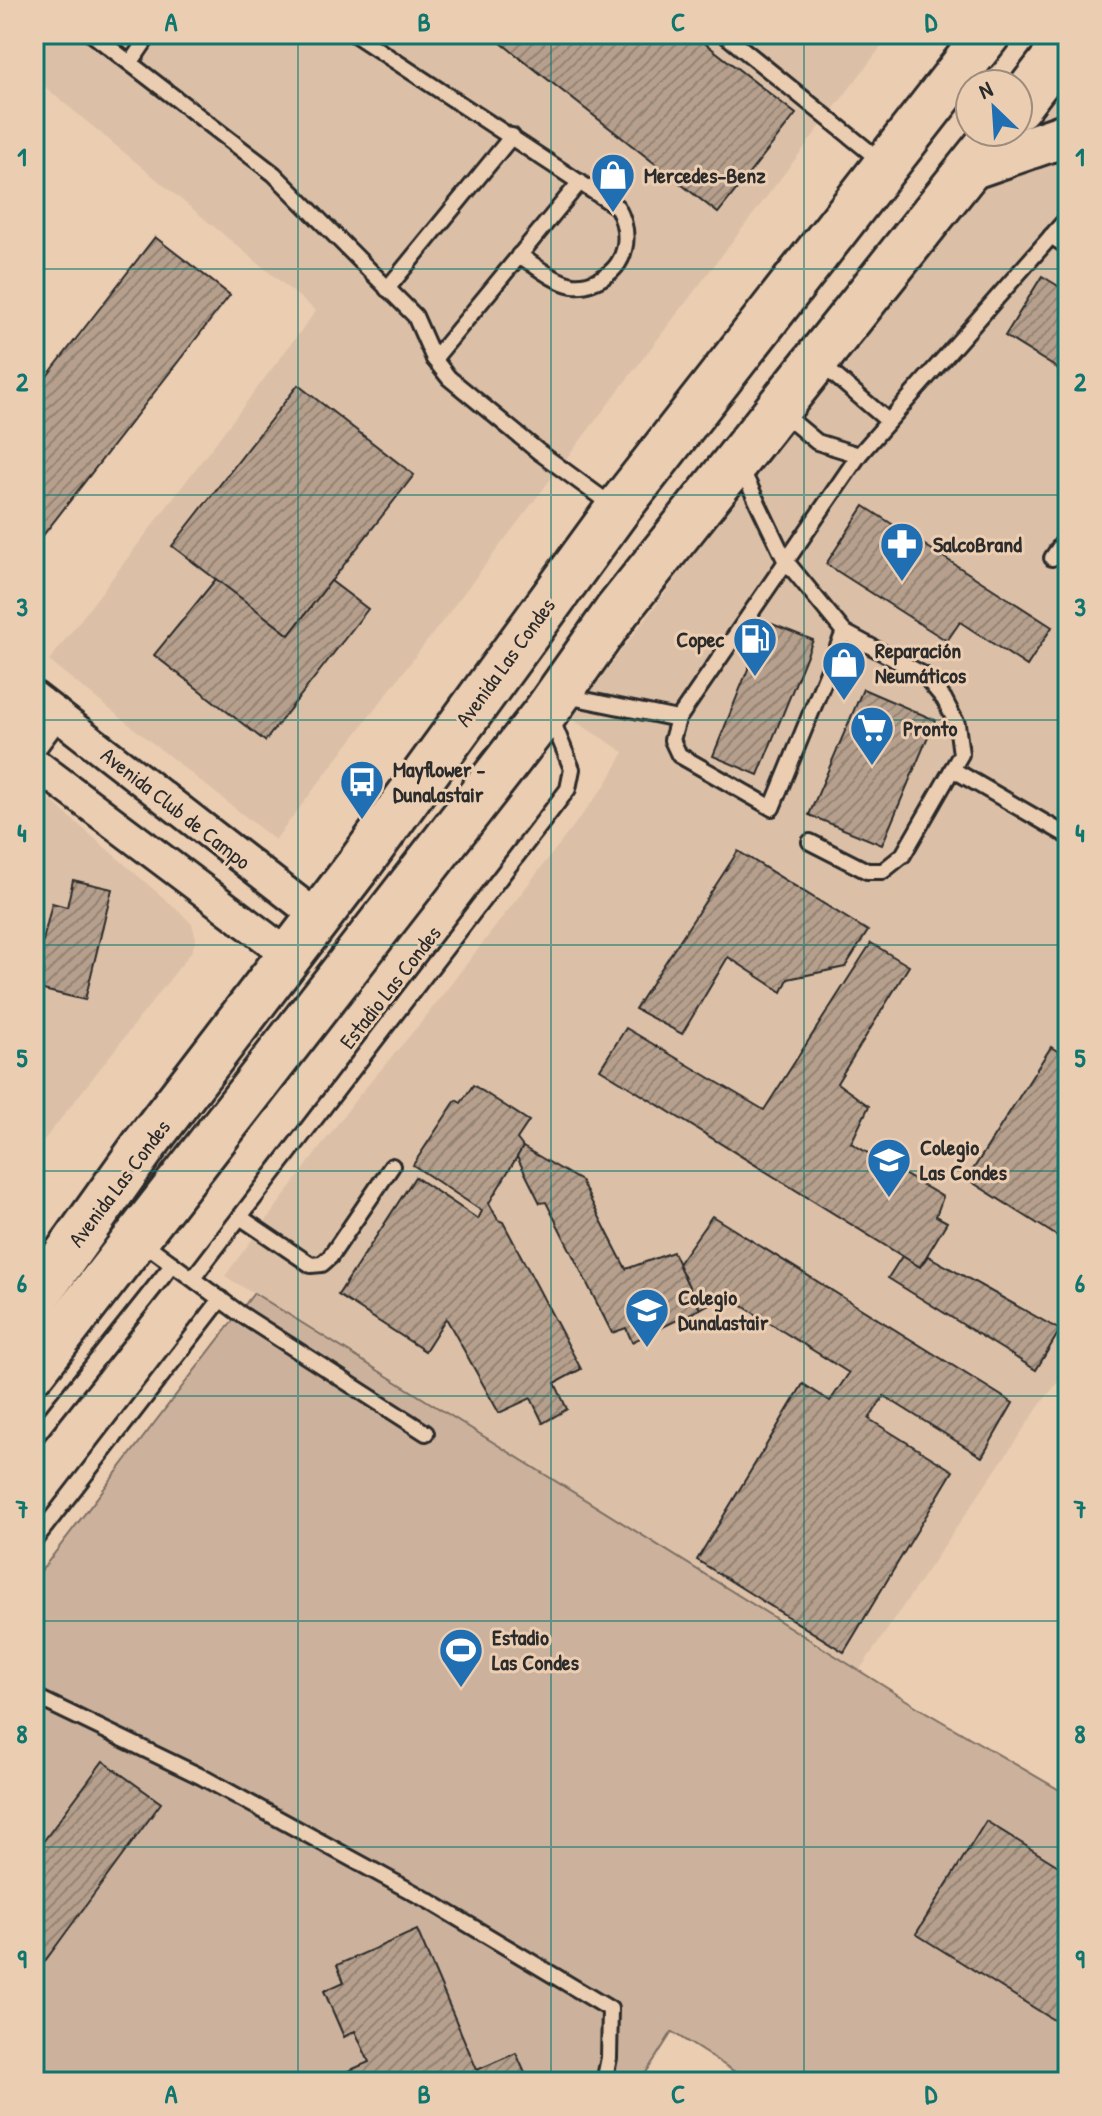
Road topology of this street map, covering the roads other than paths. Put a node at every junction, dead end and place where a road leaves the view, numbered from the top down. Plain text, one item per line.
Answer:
1 (92, 34) edge
2 (150, 34) edge
3 (354, 34) edge
4 (724, 34) edge
5 (1068, 41) edge
6 (975, 43) edge
7 (131, 62) junction
8 (1034, 85) edge
9 (1068, 134) edge
10 (512, 136) junction
11 (986, 148) edge
12 (886, 165) junction
13 (970, 168) junction
14 (580, 182) junction
15 (1068, 217) edge
16 (1051, 236) junction
17 (1068, 247) edge
18 (519, 255) junction
19 (387, 289) junction
20 (768, 314) junction
21 (434, 359) junction
22 (817, 361) junction
23 (777, 409) junction
24 (888, 421) junction
25 (859, 455) junction
26 (737, 460) junction
27 (617, 510) junction
28 (1068, 535) edge
29 (1052, 558) dead end
30 (785, 560) junction
31 (844, 632) junction
32 (553, 702) junction
33 (44, 705) edge
34 (678, 719) junction
35 (34, 741) edge
36 (34, 763) edge
37 (952, 769) junction
38 (1068, 836) edge
39 (810, 842) dead end
40 (319, 918) junction
41 (290, 956) junction
42 (392, 1166) dead end
43 (240, 1217) junction
44 (137, 1238) junction
45 (173, 1264) junction
46 (193, 1278) junction
47 (221, 1299) junction
48 (34, 1300) edge
49 (34, 1370) edge
50 (426, 1433) dead end
51 (34, 1439) edge
52 (34, 1541) edge
53 (34, 1696) edge
54 (34, 2075) edge
55 (45, 2082) edge
56 (604, 2082) edge

1 - 7 lane
2 - 7 lane
3 - 10 lane
4 - 12 lane
5 - 8 main road
6 - 12 main road, Avenida Las Condes
7 - 19 lane
9 - 13 main road
10 - 14 lane
10 - 19 lane
11 - 13 main road
12 - 20 main road, Avenida Las Condes
13 - 22 main road
14 - 18 lane
14 - 18 lane
15 - 16 lane
16 - 17 lane
16 - 24 lane
18 - 21 lane
19 - 21 lane
20 - 23 main road
20 - 27 main road, Avenida Las Condes
21 - 27 lane
22 - 23 main road
22 - 24 lane
23 - 25 lane
23 - 26 main road
24 - 25 lane
25 - 30 lane
26 - 30 lane
26 - 32 main road
27 - 40 main road, Avenida Las Condes
28 - 29 lane
30 - 31 lane
30 - 34 lane
31 - 34 lane
31 - 37 lane
32 - 34 lane
32 - 43 lane, Estadio Las Condes
32 - 44 main road
33 - 35 street
33 - 40 street, Avenida Club de Campo
36 - 41 street
37 - 38 lane
37 - 39 lane
40 - 41 main road, Avenida Las Condes
41 - 48 main road, Avenida Las Condes
42 - 43 lane
43 - 46 lane, Estadio Las Condes
44 - 45 lane
44 - 49 main road
45 - 46 lane
45 - 51 lane
46 - 47 lane
47 - 50 lane
47 - 52 lane
53 - 56 lane
54 - 55 lane

